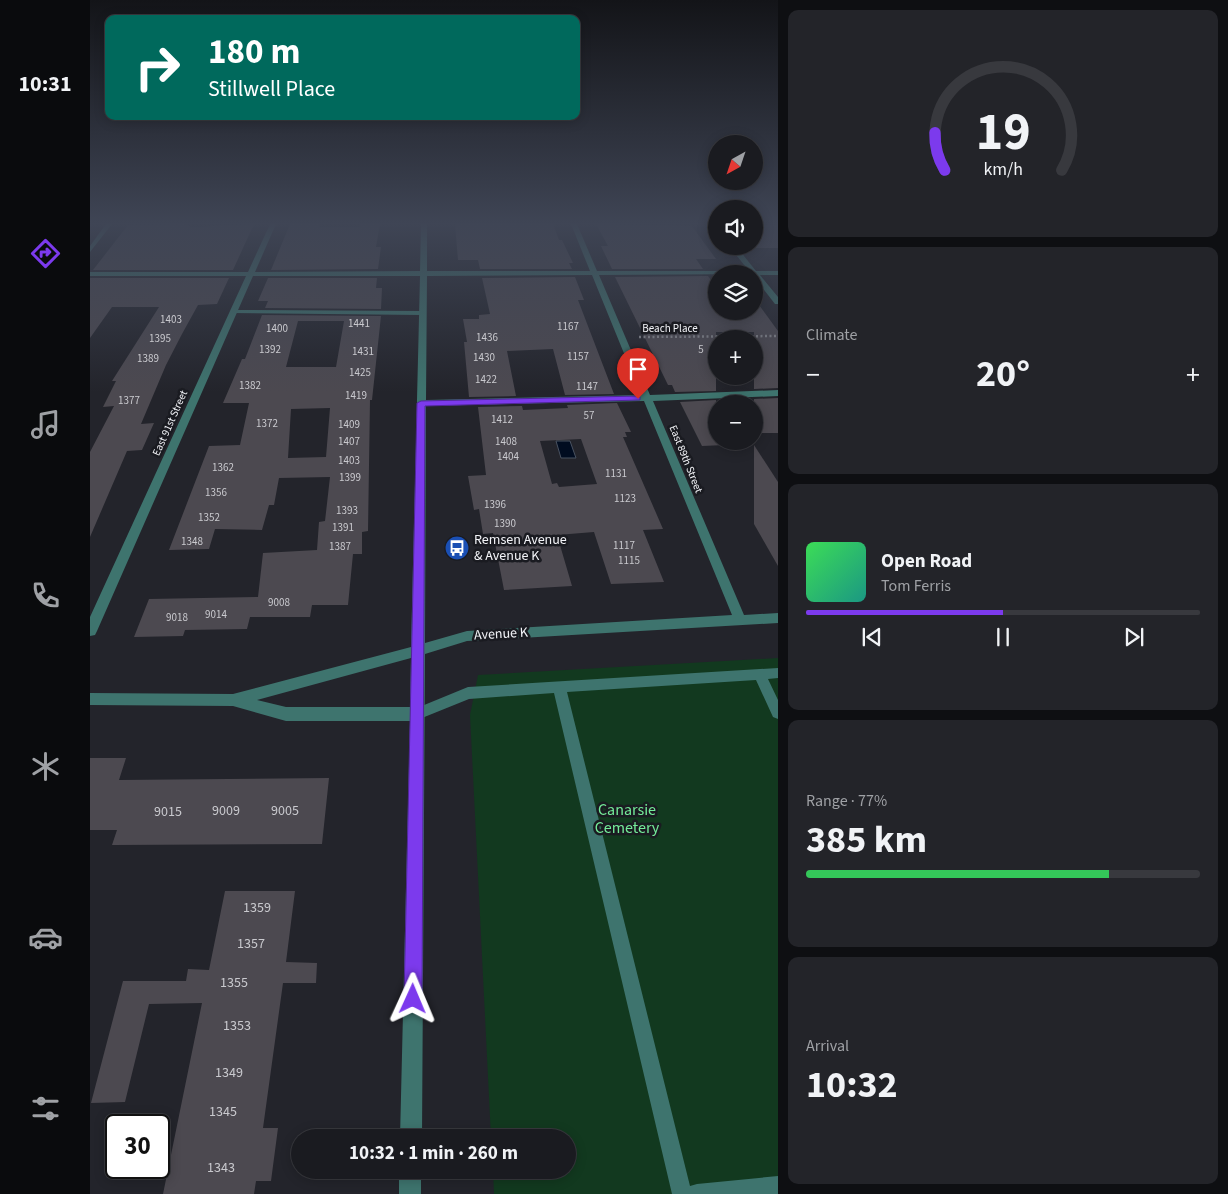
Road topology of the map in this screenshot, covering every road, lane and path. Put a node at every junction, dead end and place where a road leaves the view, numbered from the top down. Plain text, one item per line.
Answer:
1 (248, 280) edge
2 (423, 280) edge
3 (597, 280) edge
4 (763, 284) edge
5 (778, 302) edge
6 (234, 312) junction
7 (422, 313) junction
8 (778, 336) edge
9 (621, 337) junction
10 (778, 392) edge
11 (648, 398) junction
12 (421, 403) junction
13 (778, 618) edge
14 (740, 620) junction
15 (90, 631) edge
16 (418, 651) junction
17 (778, 673) edge
18 (759, 674) junction
19 (559, 687) junction
20 (90, 699) edge
21 (233, 700) junction
22 (778, 713) edge
23 (417, 714) junction
24 (410, 1129) edge
25 (410, 1179) edge
26 (778, 1186) edge
27 (410, 1194) edge
28 (682, 1194) edge
29 (697, 1194) edge

1 - 6 street, East 91st Street
2 - 7 street
3 - 9 street, East 89th Street
4 - 5 street
6 - 7 lane
6 - 15 street, East 91st Street
7 - 12 street
8 - 9 path, Beach Place
9 - 11 street, East 89th Street
10 - 11 street
11 - 12 street
11 - 14 street, East 89th Street
12 - 16 street
13 - 14 street, Avenue K
14 - 16 street, Avenue K
16 - 21 street, Avenue K
16 - 23 street
17 - 18 lane
18 - 19 lane
18 - 22 lane
19 - 23 lane
19 - 28 lane
20 - 21 street, Avenue K
21 - 23 street, Avenue K
23 - 24 street
25 - 27 street
26 - 29 lane

